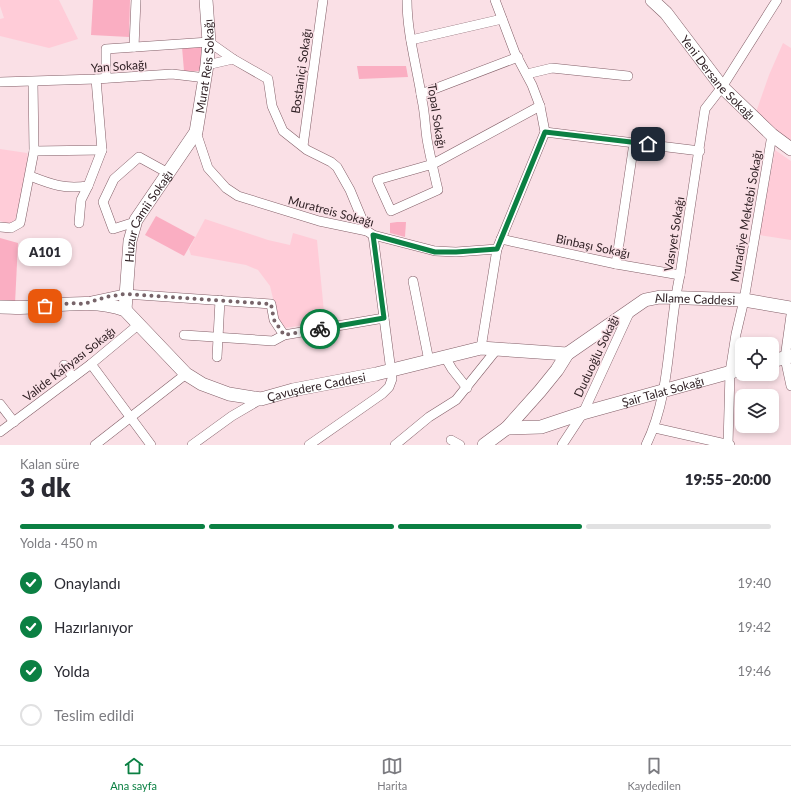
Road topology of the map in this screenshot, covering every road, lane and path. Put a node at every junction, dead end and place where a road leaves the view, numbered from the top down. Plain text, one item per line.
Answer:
1 (136, 0) edge
2 (206, 0) edge
3 (323, 0) edge
4 (407, 0) edge
5 (495, 0) edge
6 (652, 0) edge
7 (777, 0) edge
8 (502, 19) junction
9 (411, 40) junction
10 (209, 42) junction
11 (134, 47) junction
12 (518, 57) junction
13 (233, 59) junction
14 (207, 72) junction
15 (527, 74) junction
16 (628, 76) dead end
17 (106, 78) junction
18 (96, 79) junction
19 (0, 82) edge
20 (33, 82) junction
21 (722, 86) junction
22 (421, 94) junction
23 (540, 106) junction
24 (196, 132) junction
25 (545, 132) junction
26 (772, 135) junction
27 (634, 143) junction
28 (303, 146) junction
29 (791, 149) edge
30 (102, 150) junction
31 (34, 151) junction
32 (700, 151) junction
33 (433, 164) junction
34 (168, 173) junction
35 (30, 176) junction
36 (88, 186) junction
37 (135, 222) junction
38 (79, 223) dead end
39 (0, 227) edge
40 (370, 233) junction
41 (501, 239) junction
42 (497, 249) junction
43 (616, 264) junction
44 (680, 275) junction
45 (413, 281) dead end
46 (125, 294) junction
47 (675, 298) junction
48 (220, 300) junction
49 (744, 300) junction
50 (84, 304) junction
51 (0, 307) edge
52 (791, 308) edge
53 (631, 309) junction
54 (125, 310) junction
55 (791, 315) edge
56 (384, 318) junction
57 (138, 325) junction
58 (184, 335) dead end
59 (284, 335) junction
60 (218, 337) junction
61 (736, 337) edge
62 (481, 348) junction
63 (497, 349) junction
64 (568, 354) junction
65 (217, 357) dead end
66 (445, 357) junction
67 (788, 357) edge
68 (428, 361) junction
69 (91, 364) junction
70 (64, 366) dead end
71 (391, 370) junction
72 (735, 371) edge
73 (186, 374) junction
74 (73, 377) junction
75 (735, 381) edge
76 (791, 386) edge
77 (467, 388) junction
78 (664, 392) junction
79 (261, 399) junction
80 (0, 404) edge
81 (583, 414) junction
82 (131, 418) junction
83 (14, 422) junction
84 (507, 428) junction
85 (655, 428) junction
86 (0, 432) edge
87 (451, 440) dead end
88 (95, 445) edge
89 (151, 445) edge
90 (192, 445) edge
91 (309, 445) edge
92 (395, 445) edge
93 (460, 445) edge
94 (484, 445) edge
95 (562, 445) edge
96 (646, 445) edge
97 (729, 445) edge

1 - 11 street
2 - 10 street, Murat Reis Sokağı
3 - 28 street, Bostaniçi Sokağı
4 - 9 street, Topal Sokağı
5 - 8 street
6 - 21 street, Yeni Dersane Sokağı
7 - 21 street, Vasıyet Sokağı
8 - 9 street
8 - 12 street
9 - 22 street, Topal Sokağı
10 - 11 street
10 - 13 street, Bostaniçi Sokağı
10 - 14 street, Murat Reis Sokağı
11 - 17 street
12 - 15 street
12 - 22 street
13 - 14 street
13 - 28 street, Bostaniçi Sokağı
14 - 17 street, Yan Sokağı
14 - 24 street, Murat Reis Sokağı
15 - 16 street
15 - 23 street
17 - 18 street, Yan Sokağı
18 - 20 street, Yan Sokağı
18 - 30 street
19 - 20 street, Yan Sokağı
20 - 31 street
21 - 26 street, Yeni Dersane Sokağı
21 - 32 street, Vasıyet Sokağı
22 - 33 street, Topal Sokağı
23 - 25 street
23 - 33 street, Topal Sokağı
24 - 34 street, Huzur Camii Sokağı
24 - 40 street, Muratreis Sokağı
25 - 27 street
25 - 41 street
26 - 29 street, Yeni Dersane Sokağı
26 - 49 street, Muradiye Mektebi Sokağı
27 - 32 street
27 - 43 street
28 - 40 street, Bostaniçi Sokağı
30 - 31 street
30 - 36 street
31 - 35 street
32 - 44 street, Vasıyet Sokağı
33 - 33 street
34 - 37 street, Huzur Camii Sokağı
34 - 37 street
35 - 36 street
35 - 39 street
36 - 38 street
37 - 46 street, Huzur Camii Sokağı
40 - 42 street, Muratreis Sokağı
40 - 56 street, Bostaniçi Sokağı
41 - 42 street
41 - 43 street, Binbaşı Sokağı
42 - 62 street
43 - 44 street, Binbaşı Sokağı
44 - 47 street, Vasıyet Sokağı
45 - 68 street
46 - 48 street
46 - 50 street
46 - 54 street, Huzur Camii Sokağı
47 - 49 street, Allame Caddesi
47 - 53 street, Allame Caddesi
47 - 78 street, Vasıyet Sokağı
48 - 59 street
48 - 60 street
49 - 52 street, Allame Caddesi
49 - 61 street, Muradiye Mektebi Sokağı
50 - 51 street
50 - 54 street
53 - 64 street, Allame Caddesi
53 - 81 street, Duduoğlu Sokağı
54 - 57 street, Çavuşdere Caddesi
55 - 67 street
56 - 59 street
56 - 71 street, Bostaniçi Sokağı
57 - 69 street, Valide Kahyası Sokağı
57 - 73 street, Çavuşdere Caddesi
58 - 60 street
59 - 60 street
60 - 65 street
62 - 63 street, Çavuşdere Caddesi
62 - 66 street, Çavuşdere Caddesi
63 - 64 street, Çavuşdere Caddesi
63 - 77 street
64 - 84 street, Allame Caddesi
66 - 68 street, Çavuşdere Caddesi
66 - 77 street
67 - 76 street
68 - 71 street, Çavuşdere Caddesi
69 - 74 street, Valide Kahyası Sokağı
69 - 82 street
70 - 74 street
71 - 79 street, Çavuşdere Caddesi
71 - 91 street, Bostaniçi Sokağı
72 - 78 street, Şair Talat Sokağı
73 - 79 street, Çavuşdere Caddesi
73 - 82 street
74 - 83 street, Valide Kahyası Sokağı
75 - 97 street, Muradiye Mektebi Sokağı
77 - 92 street
78 - 81 street, Şair Talat Sokağı
78 - 85 street, Vasıyet Sokağı
79 - 90 street
80 - 83 street
81 - 84 street, Şair Talat Sokağı
81 - 95 street, Duduoğlu Sokağı
82 - 88 street
82 - 89 street
83 - 86 street, Valide Kahyası Sokağı
84 - 94 street, Allame Caddesi
85 - 96 street, Vasıyet Sokağı
85 - 97 street
87 - 93 street

